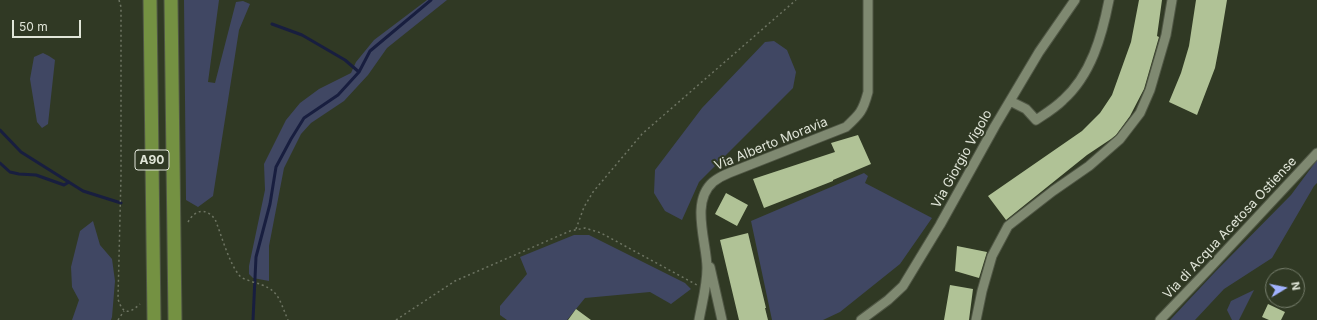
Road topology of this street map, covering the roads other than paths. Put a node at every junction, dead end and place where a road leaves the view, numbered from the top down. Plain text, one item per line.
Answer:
1 (150, 0) edge
2 (171, 0) edge
3 (868, 0) edge
4 (1075, 0) edge
5 (1109, 0) edge
6 (1172, 0) edge
7 (1010, 101) junction
8 (1317, 153) edge
9 (706, 249) junction
10 (154, 320) edge
11 (175, 320) edge
12 (699, 320) edge
13 (722, 320) edge
14 (861, 320) edge
15 (976, 320) edge
16 (1160, 320) edge

1 - 10 highway, A90
2 - 11 highway, A90
3 - 9 street, Via Alberto Moravia
4 - 7 street, Via Giorgio Vigolo
5 - 7 street
6 - 15 street
7 - 14 street, Via Giorgio Vigolo
8 - 16 street, Via di Acqua Acetosa Ostiense
9 - 12 street, Via Alberto Moravia
9 - 13 street

